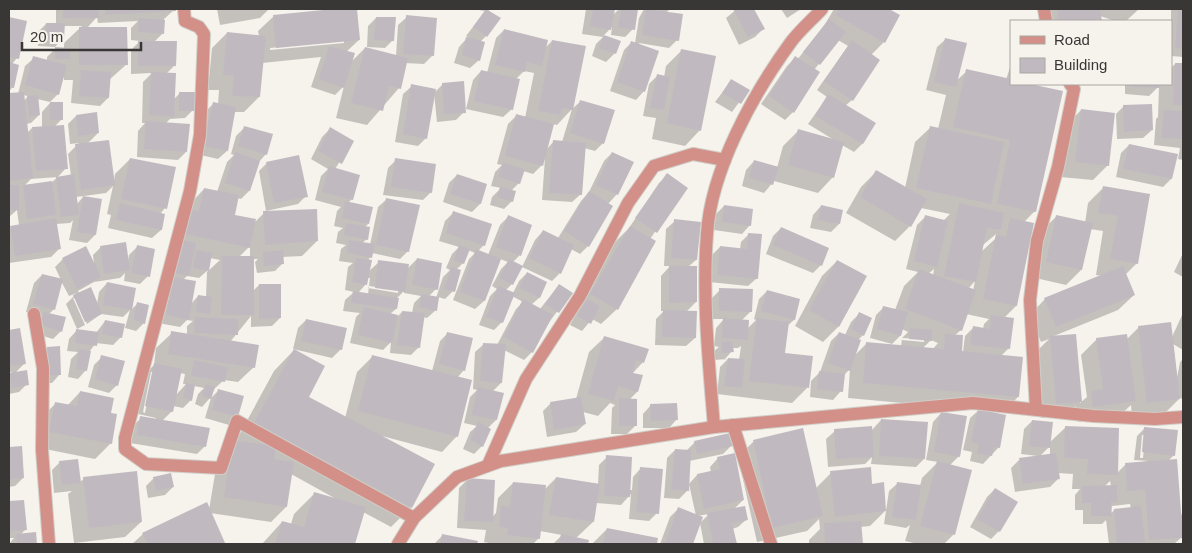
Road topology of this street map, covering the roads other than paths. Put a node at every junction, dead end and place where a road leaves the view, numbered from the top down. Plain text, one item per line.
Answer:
1 (184, 9) edge
2 (822, 9) edge
3 (1071, 85) edge
4 (725, 160) junction
5 (34, 314) dead end
6 (1036, 409) junction
7 (1183, 417) edge
8 (734, 425) junction
9 (714, 427) junction
10 (488, 465) junction
11 (414, 518) junction
12 (49, 544) edge
13 (398, 544) edge
14 (771, 544) edge

1 - 11 street
2 - 4 street
3 - 6 street
4 - 9 street
4 - 10 street
5 - 12 street
6 - 7 street
6 - 8 street
8 - 9 street
8 - 14 street
9 - 10 street
10 - 11 street
11 - 13 street

